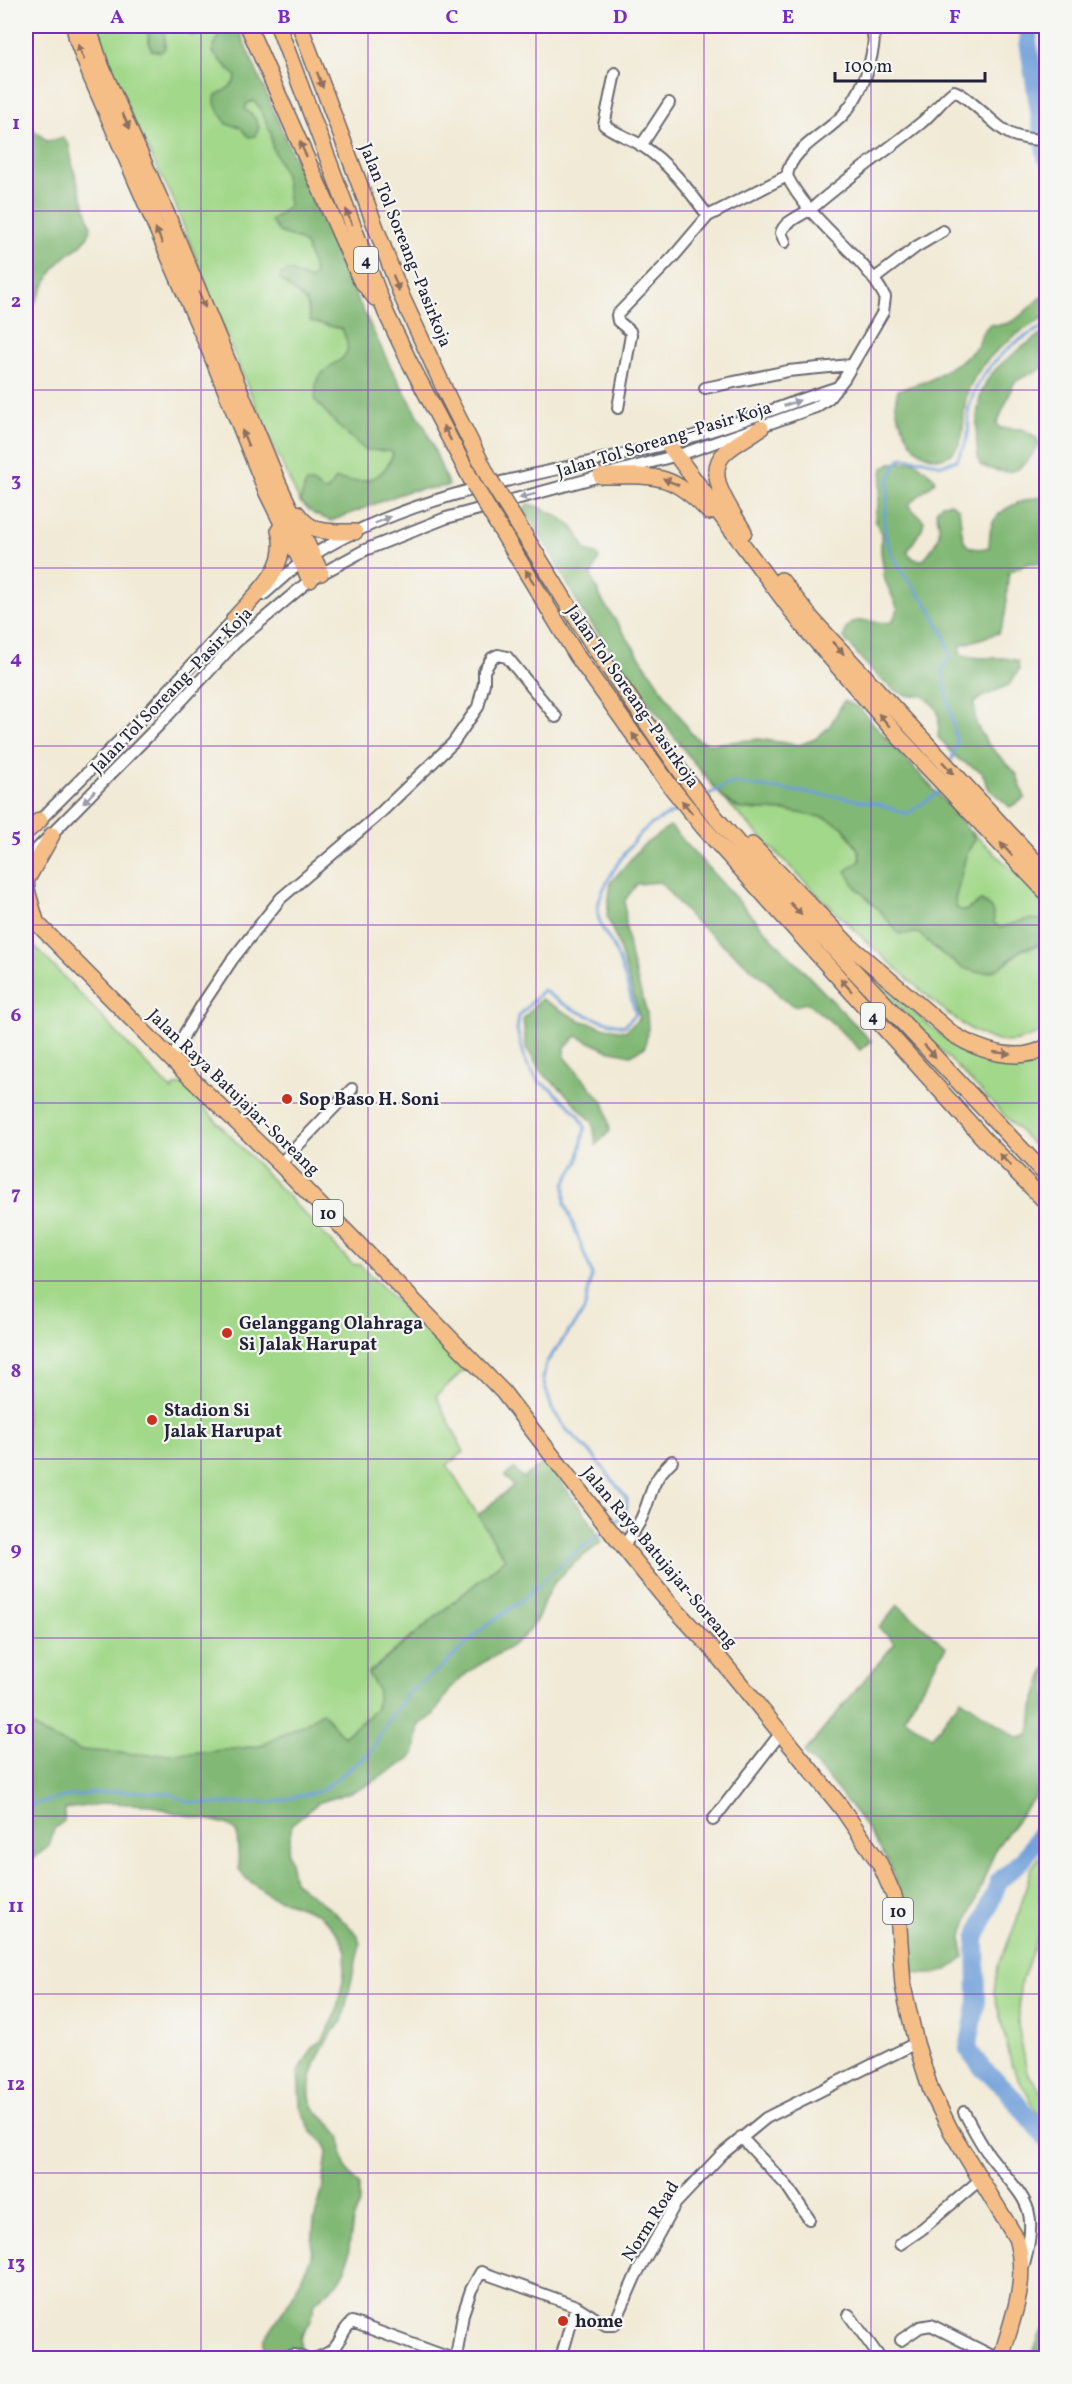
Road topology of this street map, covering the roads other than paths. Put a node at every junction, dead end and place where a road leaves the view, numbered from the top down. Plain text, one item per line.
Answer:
1 (74, 26) edge
2 (88, 26) edge
3 (248, 26) edge
4 (278, 26) edge
5 (300, 26) edge
6 (871, 26) edge
7 (615, 73) dead end
8 (669, 103) dead end
9 (1047, 140) edge
10 (641, 146) junction
11 (787, 176) junction
12 (811, 210) junction
13 (708, 216) junction
14 (943, 231) dead end
15 (785, 242) dead end
16 (874, 279) junction
17 (386, 313) junction
18 (850, 365) junction
19 (839, 386) junction
20 (705, 388) dead end
21 (618, 408) dead end
22 (761, 428) junction
23 (677, 448) junction
24 (601, 476) junction
25 (273, 489) junction
26 (355, 532) junction
27 (744, 532) junction
28 (307, 560) junction
29 (758, 565) junction
30 (316, 576) junction
31 (234, 619) junction
32 (556, 717) dead end
33 (966, 798) junction
34 (719, 816) junction
35 (40, 820) joint
36 (26, 833) edge
37 (52, 835) junction
38 (26, 860) edge
39 (1047, 873) edge
40 (1047, 892) edge
41 (26, 912) edge
42 (37, 924) junction
43 (1047, 1047) edge
44 (172, 1060) junction
45 (352, 1089) dead end
46 (280, 1164) junction
47 (1047, 1175) edge
48 (1047, 1202) edge
49 (672, 1461) dead end
50 (623, 1547) junction
51 (780, 1734) junction
52 (713, 1820) dead end
53 (916, 2043) junction
54 (964, 2112) dead end
55 (741, 2138) junction
56 (981, 2179) junction
57 (809, 2218) dead end
58 (900, 2244) dead end
59 (1022, 2271) junction
60 (576, 2306) junction
61 (849, 2315) dead end
62 (901, 2340) dead end
63 (279, 2358) edge
64 (304, 2358) edge
65 (317, 2358) edge
66 (450, 2358) edge
67 (456, 2358) edge
68 (561, 2358) edge
69 (880, 2358) edge
70 (996, 2358) edge
71 (1000, 2358) edge

25 -> 1 highway
2 -> 25 highway
17 -> 3 highway
17 -> 4 highway, Jalan Tol Soreang–Pasirkoja / 4
5 -> 34 highway, Jalan Tol Soreang–Pasirkoja / 4, bridge
6 - 11 street
7 - 10 street
8 - 10 street
9 - 12 street
10 - 13 street
11 - 12 street
11 - 13 street
12 - 15 street
12 - 16 street
13 - 21 street
14 - 16 street
16 - 18 street
48 -> 17 highway, Jalan Tol Soreang–Pasirkoja / 4, bridge
18 - 19 street
18 - 20 street
19 - 22 street, Jalan Tol Soreang–Pasir Koja
23 -> 19 street, Jalan Tol Soreang–Pasir Koja
22 - 23 street, Jalan Tol Soreang–Pasir Koja
22 - 27 highway
23 - 24 street, Jalan Tol Soreang–Pasir Koja
26 -> 23 street, Jalan Tol Soreang–Pasir Koja
23 - 27 highway
23 - 29 highway
29 -> 24 highway
24 -> 30 street, Jalan Tol Soreang–Pasir Koja
25 - 26 highway
25 - 28 highway
25 - 31 highway
26 - 28 street, Jalan Tol Soreang–Pasir Koja
27 -> 33 highway
28 - 30 highway
28 - 31 street, Jalan Tol Soreang–Pasir Koja
33 -> 29 highway
30 -> 37 street, Jalan Tol Soreang–Pasir Koja
31 - 35 street, Jalan Tol Soreang–Pasir Koja
32 - 44 street
33 - 39 highway
40 -> 33 highway
34 -> 43 highway
34 -> 47 highway, 4
35 - 36 highway
37 - 38 street, Jalan Tol Soreang–Pasir Koja
37 - 42 highway
41 - 42 highway, Jalan Raya Batujajar-Soreang / 10
42 - 44 highway, Jalan Raya Batujajar-Soreang / 10
44 - 46 highway, Jalan Raya Batujajar-Soreang / 10
45 - 46 street
46 - 50 highway, Jalan Raya Batujajar-Soreang / 10
49 - 50 street
50 - 51 highway, Jalan Raya Batujajar-Soreang / 10
51 - 52 street
51 - 53 highway, Jalan Raya Batujajar-Soreang / 10
53 - 55 street, Norm Road
53 - 56 highway, Jalan Raya Batujajar-Soreang / 10
54 - 59 street
55 - 57 street
55 - 60 street, Norm Road
56 - 58 street
56 - 59 highway, Jalan Raya Batujajar-Soreang / 10
59 - 71 highway, Jalan Raya Batujajar-Soreang / 10
60 - 67 street, Norm Road
60 - 68 street
61 - 69 street
62 - 70 street
63 - 64 street
65 - 66 street

